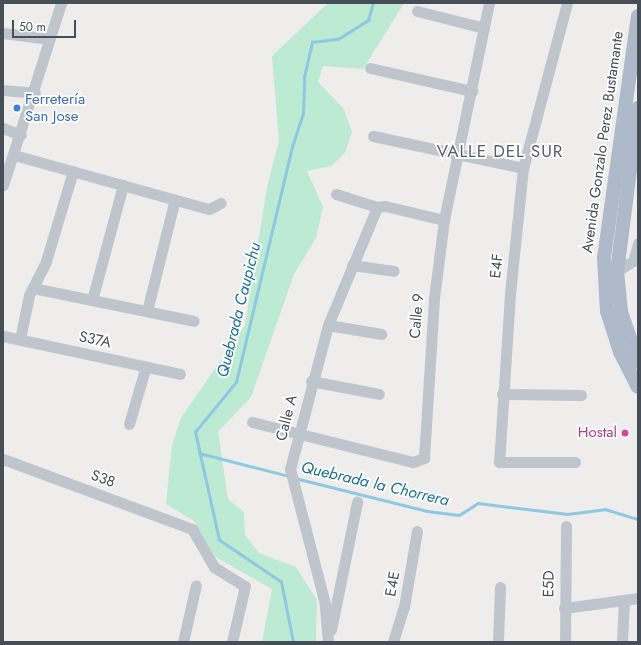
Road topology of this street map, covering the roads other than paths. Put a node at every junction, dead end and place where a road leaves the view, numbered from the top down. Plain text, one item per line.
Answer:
1 (61, 3) edge
2 (489, 3) edge
3 (567, 3) edge
4 (417, 11) dead end
5 (638, 16) edge
6 (484, 28) junction
7 (3, 33) edge
8 (50, 39) junction
9 (370, 68) dead end
10 (3, 90) edge
11 (472, 91) junction
12 (35, 93) junction
13 (638, 108) edge
14 (3, 128) edge
15 (21, 134) junction
16 (373, 136) dead end
17 (459, 154) junction
18 (14, 155) junction
19 (6, 168) edge
20 (523, 168) junction
21 (73, 171) junction
22 (3, 185) edge
23 (123, 185) junction
24 (336, 194) dead end
25 (175, 199) junction
26 (221, 203) dead end
27 (377, 207) junction
28 (444, 220) junction
29 (638, 243) edge
30 (352, 265) junction
31 (394, 271) dead end
32 (618, 271) junction
33 (33, 288) junction
34 (92, 300) junction
35 (147, 311) junction
36 (194, 321) dead end
37 (328, 325) junction
38 (381, 334) dead end
39 (3, 336) edge
40 (20, 339) junction
41 (638, 362) edge
42 (146, 366) junction
43 (180, 374) dead end
44 (311, 381) junction
45 (638, 387) edge
46 (379, 394) dead end
47 (502, 394) junction
48 (581, 395) dead end
49 (252, 422) dead end
50 (130, 424) dead end
51 (298, 436) junction
52 (3, 459) edge
53 (575, 462) dead end
54 (357, 502) dead end
55 (566, 526) dead end
56 (417, 531) dead end
57 (196, 586) dead end
58 (500, 587) dead end
59 (638, 598) edge
60 (624, 600) junction
61 (564, 608) junction
62 (328, 641) edge
63 (183, 642) edge
64 (232, 642) edge
65 (393, 642) edge
66 (498, 642) edge
67 (565, 642) edge
68 (622, 642) edge

1 - 8 street
2 - 6 street, Calle 9
3 - 20 street, E4F
4 - 6 street
5 - 45 main road, Avenida Gonzalo Perez Bustamante
6 - 11 street, Calle 9
7 - 8 street
8 - 12 street
9 - 11 street
10 - 12 street
11 - 17 street, Calle 9
12 - 15 street
13 - 32 main road, Avenida Gonzalo Perez Bustamante
14 - 15 street
15 - 18 street
16 - 17 street
17 - 20 street
17 - 28 street, Calle 9
18 - 19 street
18 - 21 street
19 - 22 street
20 - 47 street, E4F
21 - 23 street
21 - 33 street
23 - 25 street
23 - 34 street
24 - 27 street
25 - 26 street
25 - 35 street
27 - 28 street
27 - 30 street, Calle A
28 - 51 street, Calle 9
29 - 32 street
30 - 31 street
30 - 37 street, Calle A
32 - 41 main road, Avenida Gonzalo Perez Bustamante
33 - 34 street
33 - 40 street
34 - 35 street
35 - 36 street
37 - 38 street
37 - 44 street, Calle A
39 - 40 street, S37A
40 - 42 street, S37A
42 - 43 street, S37A
42 - 50 street
44 - 46 street
44 - 51 street, Calle A
47 - 48 street
47 - 53 street, E4F
49 - 51 street, Calle 9
51 - 62 street, Calle A
52 - 64 street, S38
54 - 62 street
55 - 61 street, E5D
56 - 65 street, E4E
57 - 63 street
58 - 66 street
59 - 60 street
60 - 61 street
60 - 68 street
61 - 67 street, E5D

